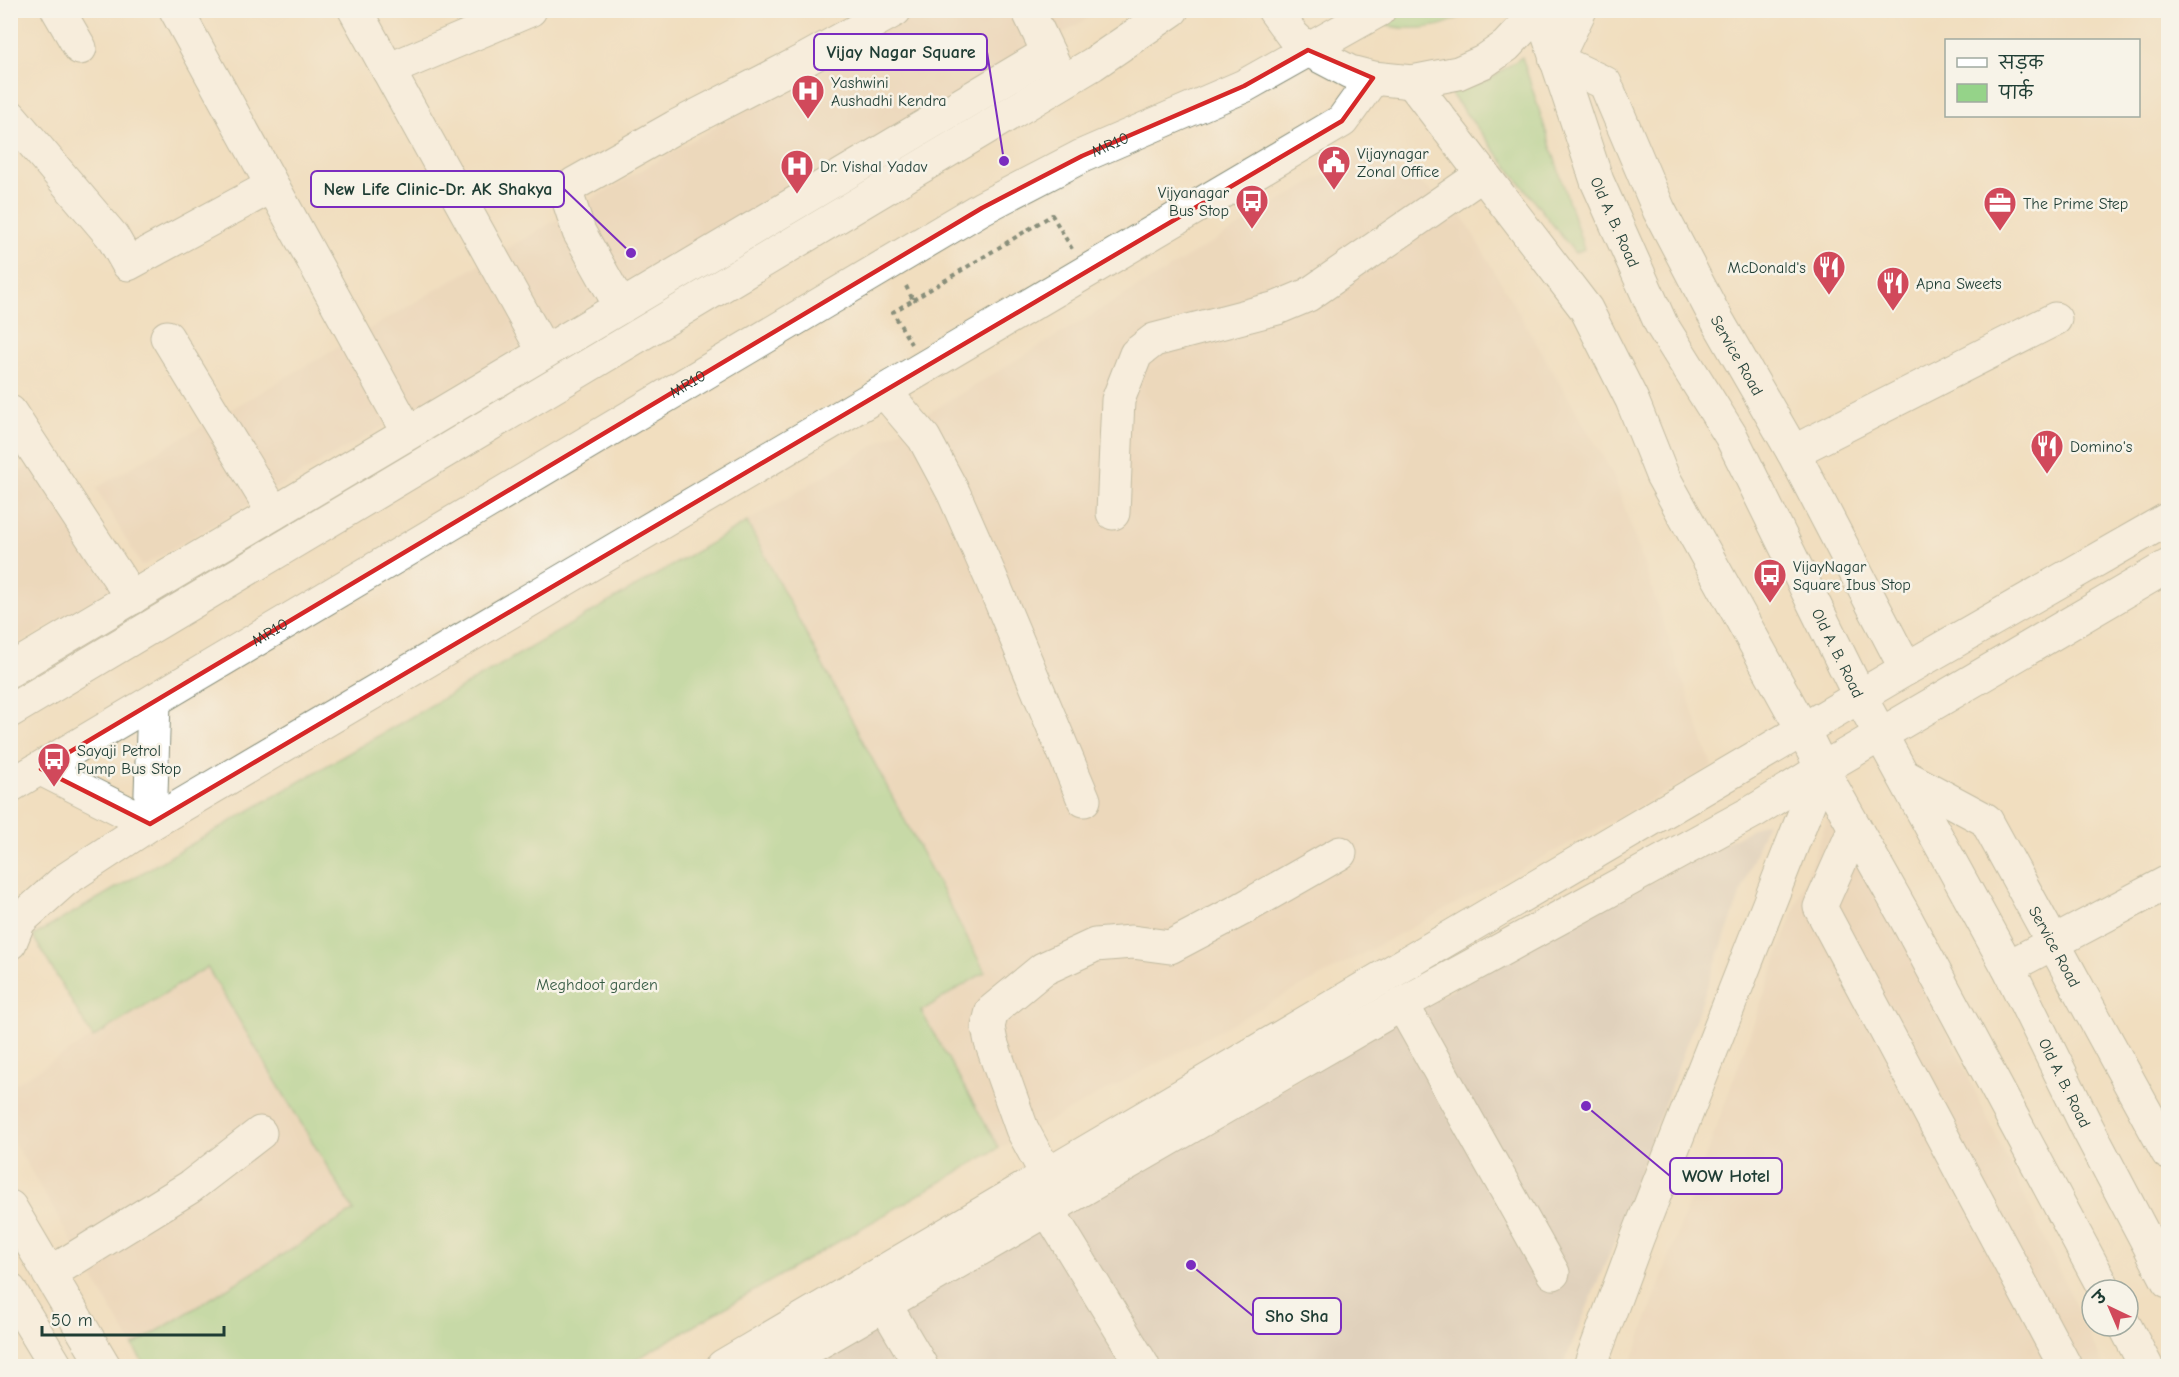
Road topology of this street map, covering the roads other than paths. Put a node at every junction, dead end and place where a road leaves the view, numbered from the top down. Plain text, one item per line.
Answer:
1 (58, 10) edge
2 (176, 10) edge
3 (355, 10) edge
4 (530, 10) edge
5 (895, 10) edge
6 (1028, 10) edge
7 (1172, 10) edge
8 (1274, 10) edge
9 (1379, 10) edge
10 (1540, 10) edge
11 (1580, 10) edge
12 (80, 48) dead end
13 (1308, 50) junction
14 (1048, 52) junction
15 (1556, 60) junction
16 (388, 70) junction
17 (1373, 78) junction
18 (1062, 82) junction
19 (1412, 82) junction
20 (14, 129) edge
21 (1483, 174) junction
22 (272, 186) junction
23 (621, 307) junction
24 (2055, 319) dead end
25 (168, 337) dead end
26 (544, 352) junction
27 (885, 392) junction
28 (10, 412) edge
29 (408, 433) junction
30 (20, 451) edge
31 (1793, 452) junction
32 (274, 513) junction
33 (1113, 513) dead end
34 (2169, 519) edge
35 (2169, 566) edge
36 (132, 598) junction
37 (1906, 669) junction
38 (10, 670) edge
39 (1860, 697) junction
40 (154, 702) junction
41 (10, 711) edge
42 (1803, 730) junction
43 (1882, 736) junction
44 (41, 769) junction
45 (1822, 769) junction
46 (1904, 776) junction
47 (10, 786) edge
48 (1084, 800) dead end
49 (150, 824) junction
50 (1855, 828) junction
51 (1340, 853) dead end
52 (2169, 882) edge
53 (10, 943) edge
54 (2055, 944) junction
55 (2008, 967) junction
56 (1402, 1004) junction
57 (260, 1133) dead end
58 (2169, 1153) edge
59 (1047, 1175) junction
60 (10, 1207) edge
61 (1048, 1210) junction
62 (1553, 1273) dead end
63 (49, 1274) junction
64 (2099, 1278) edge
65 (2169, 1281) edge
66 (10, 1290) edge
67 (885, 1305) junction
68 (2131, 1338) edge
69 (2146, 1365) edge
70 (56, 1366) edge
71 (104, 1366) edge
72 (723, 1366) edge
73 (778, 1366) edge
74 (921, 1366) edge
75 (1143, 1366) edge
76 (1590, 1366) edge
77 (2065, 1366) edge

1 - 12 street
2 - 22 street
3 - 16 street
4 - 16 street
5 - 23 street
6 - 14 street
7 - 18 street
8 - 13 street
9 - 13 street, MR10
10 - 15 street, Old A. B. Road
10 - 19 street
11 - 15 street
13 - 17 street
13 - 40 street, MR10
14 - 18 street
14 - 23 street
15 - 31 street, Service Road
15 - 39 street, Old A. B. Road
16 - 26 street
17 - 19 street
17 - 27 street
18 - 41 street
19 - 21 street
20 - 22 street
21 - 33 street
21 - 42 street
22 - 29 street
23 - 26 street
24 - 31 street
25 - 32 street
26 - 29 street
27 - 48 street
27 - 49 street
28 - 30 street
29 - 32 street
30 - 36 street
31 - 37 street, Service Road
32 - 36 street
34 - 37 street
35 - 43 street
36 - 38 street
37 - 39 street
39 - 42 street
39 - 43 street, Old A. B. Road
40 - 44 street, MR10
40 - 49 street
42 - 45 street
42 - 59 street
43 - 45 street
43 - 46 street, Old A. B. Road
44 - 47 street, MR10
44 - 49 street
45 - 50 street
45 - 56 street
45 - 76 street
46 - 54 street, Service Road
46 - 55 street, Old A. B. Road
49 - 53 street
50 - 64 street
50 - 77 street
51 - 59 street
52 - 54 street
54 - 55 street
54 - 58 street, Service Road
55 - 65 street, Old A. B. Road
56 - 61 street
56 - 62 street
57 - 63 street
59 - 72 street
60 - 63 street
61 - 67 street
61 - 75 street
63 - 71 street
66 - 70 street
67 - 73 street
67 - 74 street
68 - 69 street

